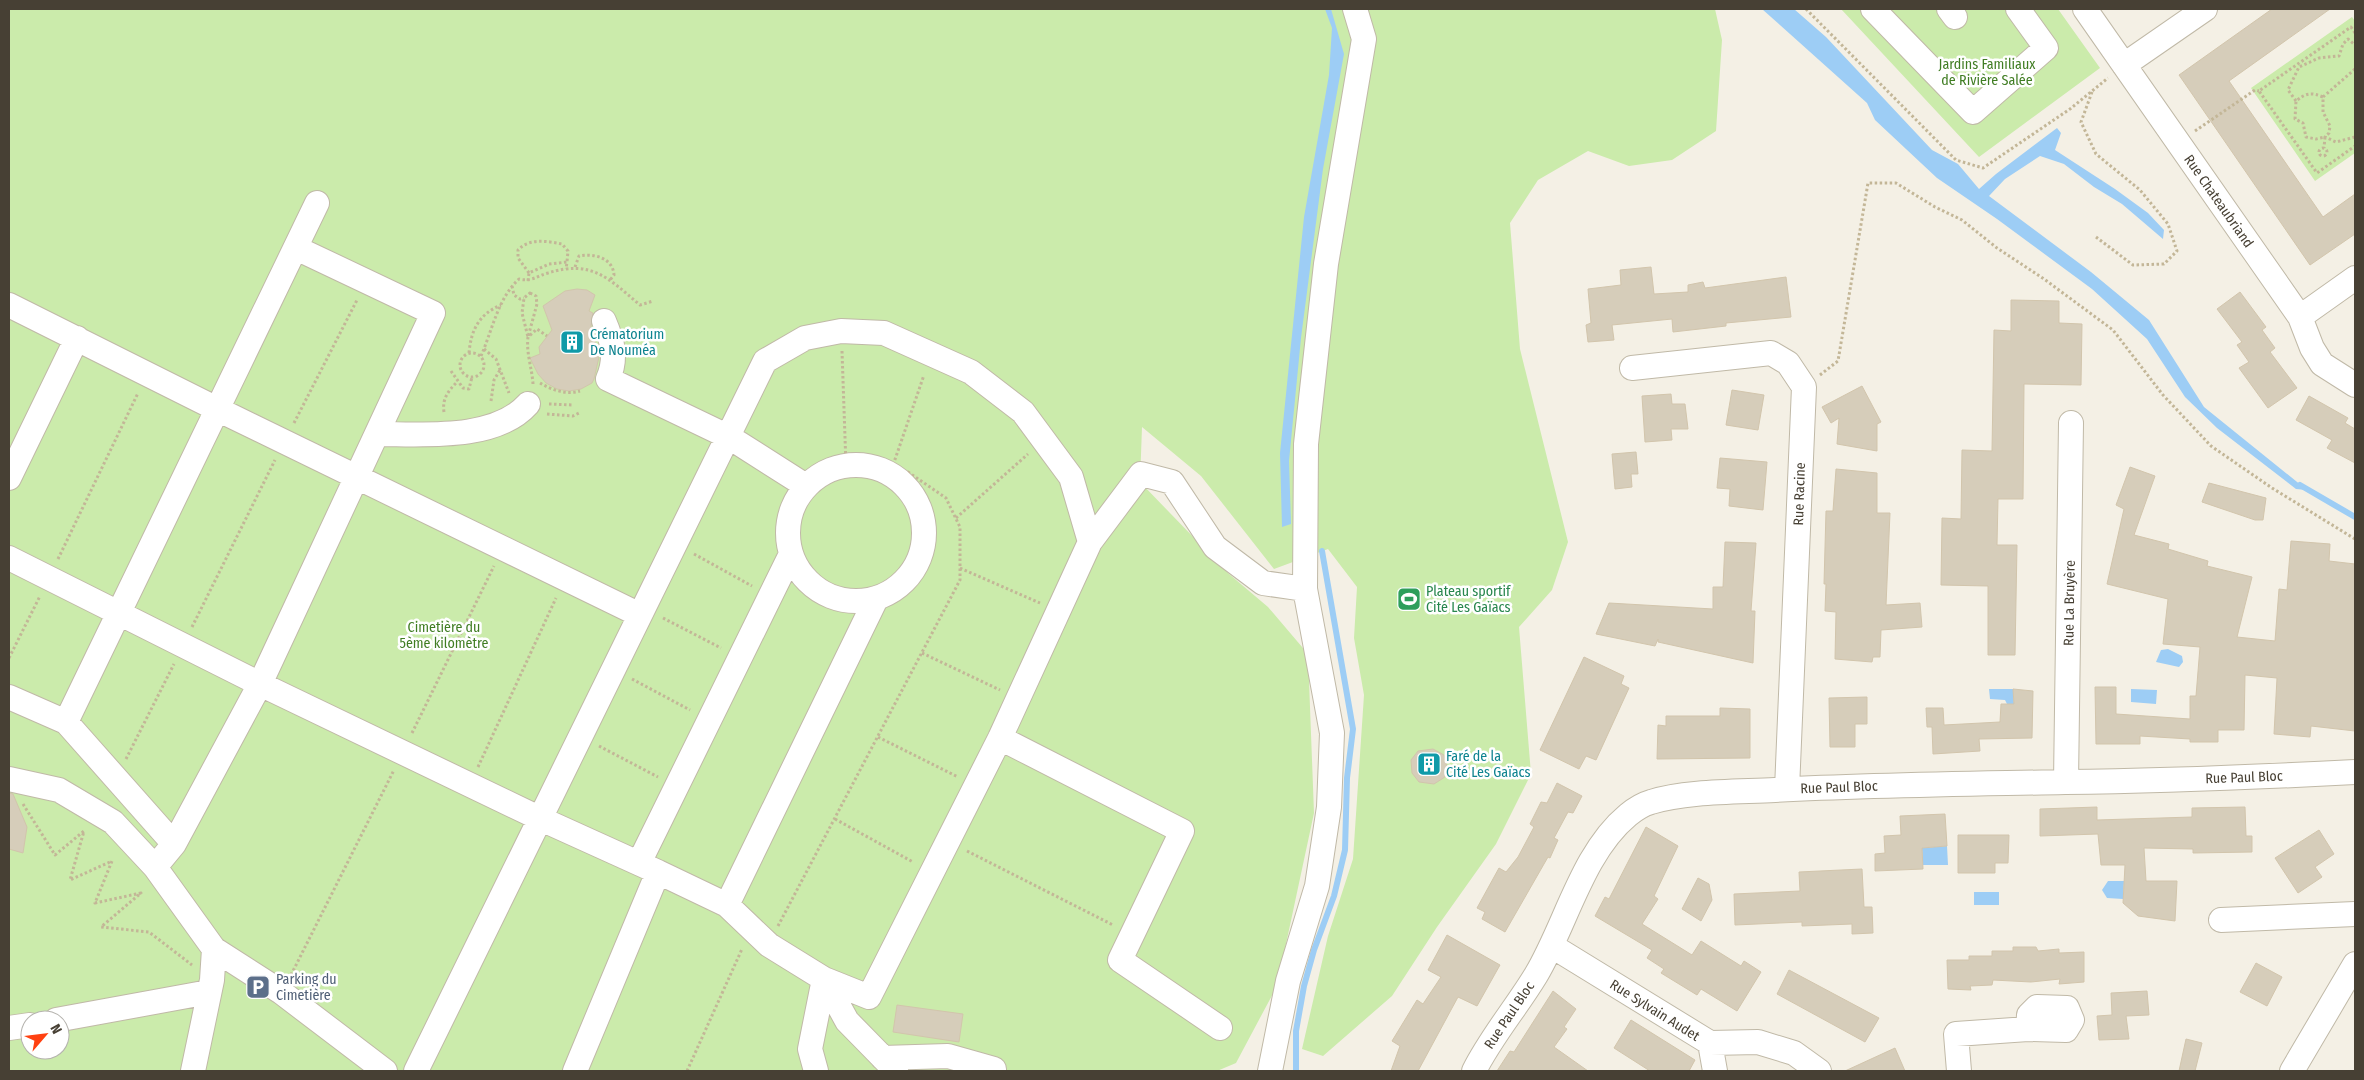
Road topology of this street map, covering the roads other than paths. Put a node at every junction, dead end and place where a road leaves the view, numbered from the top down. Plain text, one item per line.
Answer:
1 (1355, 9) edge
2 (1873, 9) edge
3 (2018, 9) edge
4 (2085, 9) edge
5 (2205, 9) edge
6 (2124, 65) junction
7 (317, 203) dead end
8 (296, 248) junction
9 (2355, 278) edge
10 (9, 304) edge
11 (2300, 317) junction
12 (604, 321) dead end
13 (78, 338) junction
14 (1632, 368) dead end
15 (2355, 386) edge
16 (523, 406) road end
17 (217, 409) junction
18 (2071, 423) dead end
19 (377, 434) junction
20 (728, 436) junction
21 (9, 478) edge
22 (357, 478) junction
23 (806, 486) junction
24 (1090, 542) junction
25 (791, 554) junction
26 (9, 558) edge
27 (1305, 589) junction
28 (876, 599) junction
29 (641, 611) junction
30 (118, 612) junction
31 (260, 684) junction
32 (9, 697) edge
33 (66, 722) junction
34 (1000, 738) junction
35 (2355, 772) edge
36 (2066, 782) junction
37 (14, 789) edge
38 (1786, 789) junction
39 (541, 819) junction
40 (174, 844) junction
41 (155, 867) junction
42 (649, 868) junction
43 (727, 905) junction
44 (2355, 914) edge
45 (2221, 920) dead end
46 (1552, 946) junction
47 (214, 949) junction
48 (2355, 964) edge
49 (824, 979) junction
50 (211, 986) junction
51 (70, 1017) edge
52 (1220, 1028) dead end
53 (2028, 1029) dead end
54 (1710, 1043) junction
55 (890, 1065) edge
56 (193, 1071) edge
57 (385, 1071) edge
58 (416, 1071) edge
59 (575, 1071) edge
60 (816, 1071) edge
61 (994, 1071) edge
62 (1270, 1071) edge
63 (1474, 1071) edge
64 (1715, 1071) edge
65 (1819, 1071) edge
66 (1959, 1071) edge
67 (2292, 1071) edge

1 - 27 street
2 - 3 street
4 - 6 street, Rue Chateaubriand
5 - 6 street
6 - 11 street, Rue Chateaubriand
7 - 8 street
8 - 17 street
8 - 19 street
9 - 11 street
10 - 13 street
11 - 15 street, Rue Chateaubriand
12 - 20 street
13 - 17 street
13 - 21 street
14 - 38 street, Rue Racine
16 - 19 street
17 - 22 street
17 - 30 street
18 - 36 street, Rue La Bruyère
19 - 22 street
20 - 23 street
20 - 24 street
20 - 29 street
22 - 29 street
22 - 31 street
23 - 25 street
23 - 28 street
24 - 27 street
24 - 34 street
25 - 28 street
25 - 42 street
26 - 30 street
27 - 62 street
28 - 43 street
29 - 39 street
30 - 31 street
30 - 33 street
31 - 39 street
31 - 40 street
32 - 33 street
33 - 40 street
34 - 49 street
34 - 52 street
35 - 36 street, Rue Paul Bloc
36 - 38 street, Rue Paul Bloc
37 - 41 street
38 - 46 street, Rue Paul Bloc
39 - 42 street
39 - 58 street
40 - 41 street
41 - 47 street
42 - 43 street
42 - 59 street
43 - 49 street
44 - 45 street
46 - 54 street, Rue Sylvain Audet
46 - 63 street, Rue Paul Bloc
47 - 50 street
47 - 57 street
48 - 67 street
49 - 55 street
49 - 60 street
50 - 51 street
50 - 56 street
53 - 66 street
54 - 64 street
54 - 65 street, Rue Sylvain Audet
55 - 61 street

